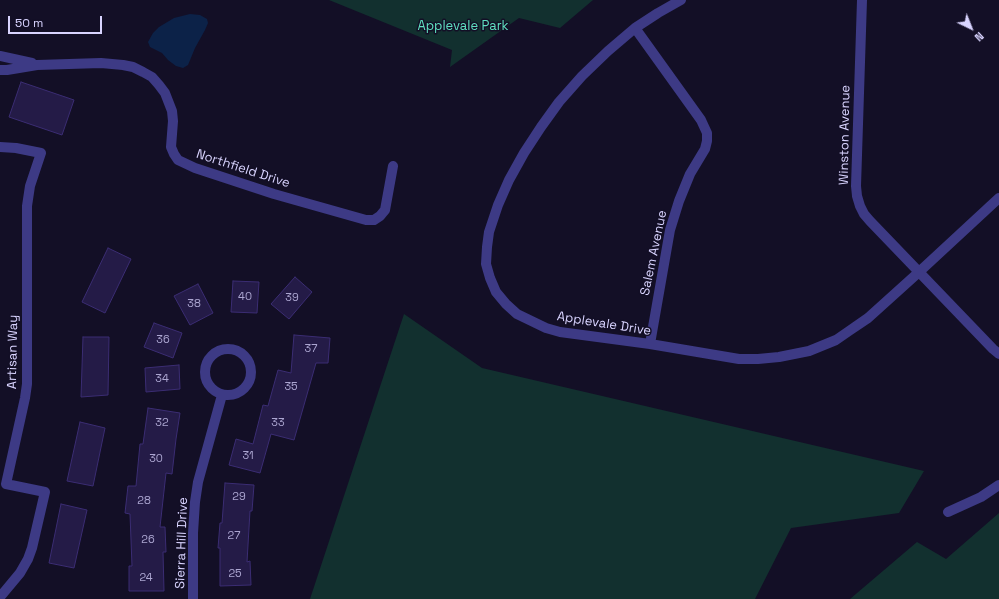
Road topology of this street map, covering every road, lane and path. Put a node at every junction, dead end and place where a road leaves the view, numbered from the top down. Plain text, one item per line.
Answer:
1 (681, 0) edge
2 (862, 0) edge
3 (635, 28) junction
4 (0, 56) edge
5 (38, 65) junction
6 (0, 70) edge
7 (0, 147) edge
8 (393, 166) dead end
9 (999, 198) edge
10 (919, 272) junction
11 (650, 344) junction
12 (999, 354) edge
13 (222, 395) junction
14 (999, 485) edge
15 (948, 512) dead end
16 (0, 597) edge
17 (193, 599) edge

1 - 3 street, Applevale Drive
2 - 10 street, Winston Avenue
3 - 11 street, Salem Avenue
3 - 11 street, Applevale Drive
4 - 5 street, Northfield Drive
5 - 6 street, Northfield Drive
5 - 8 street, Northfield Drive
7 - 16 street, Artisan Way
9 - 10 street, Applevale Drive
10 - 11 street, Applevale Drive
10 - 12 street, Winston Avenue
13 - 13 street
13 - 17 street, Sierra Hill Drive
14 - 15 street

